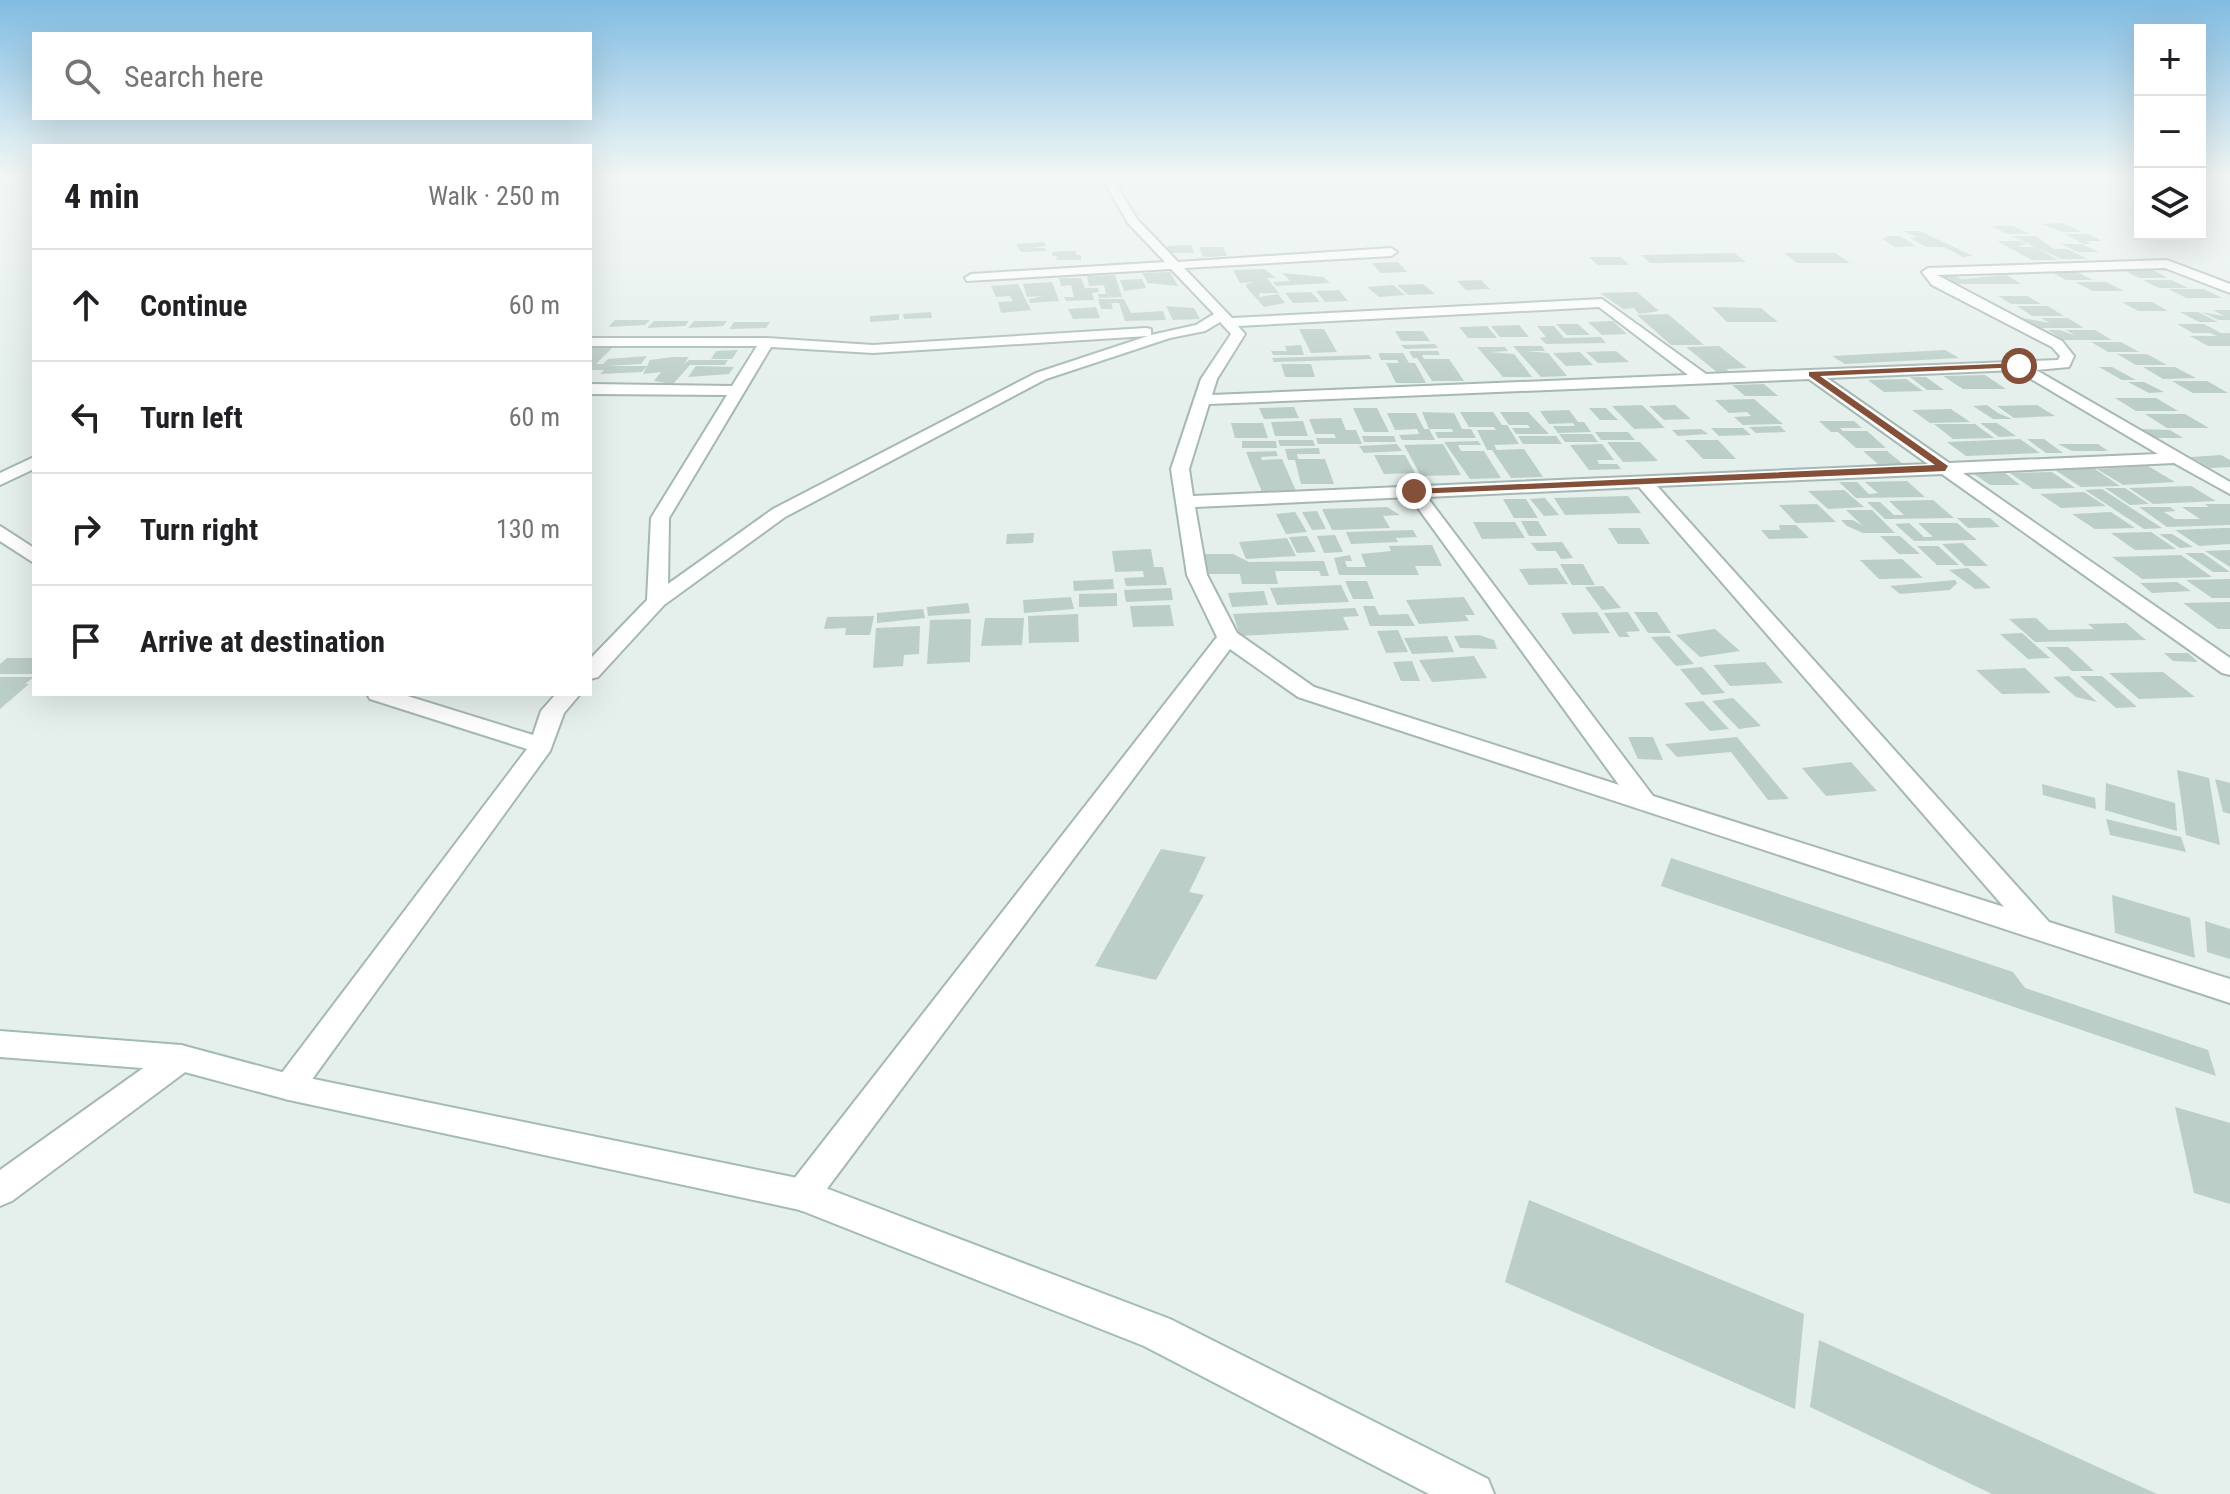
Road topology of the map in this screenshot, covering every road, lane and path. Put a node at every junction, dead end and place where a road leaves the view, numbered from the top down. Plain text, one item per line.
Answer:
1 (1159, 248) edge
2 (1391, 252) dead end
3 (1176, 265) junction
4 (971, 278) dead end
5 (2230, 289) edge
6 (1225, 319) junction
7 (1200, 328) junction
8 (592, 342) edge
9 (767, 342) junction
10 (2019, 366) junction
11 (1811, 374) junction
12 (1702, 379) junction
13 (592, 389) edge
14 (738, 391) junction
15 (1202, 400) junction
16 (2177, 458) junction
17 (32, 463) edge
18 (1945, 468) junction
19 (0, 480) edge
20 (1643, 481) junction
21 (2230, 489) edge
22 (1414, 491) junction
23 (1185, 502) junction
24 (0, 532) edge
25 (32, 556) edge
26 (657, 601) junction
27 (1228, 637) junction
28 (2230, 668) edge
29 (592, 670) edge
30 (384, 696) edge
31 (567, 696) edge
32 (542, 746) junction
33 (1645, 802) junction
34 (2040, 930) junction
35 (2230, 991) edge
36 (0, 1044) edge
37 (181, 1058) junction
38 (289, 1087) junction
39 (0, 1190) edge
40 (802, 1195) junction
41 (1473, 1494) edge

1 - 3 street
2 - 3 street
3 - 4 street
3 - 6 street
5 - 10 street
6 - 7 street
6 - 12 street
6 - 15 street
7 - 9 street
7 - 26 street
8 - 9 street
9 - 14 street
10 - 11 street
10 - 16 street
11 - 12 street
11 - 18 street
12 - 15 street
13 - 14 street
14 - 26 street
15 - 23 street
16 - 18 street
16 - 21 street
17 - 19 street
18 - 20 street
18 - 28 street
20 - 22 street
20 - 34 street
22 - 23 street
22 - 33 street
23 - 27 street
24 - 25 street
26 - 29 street
27 - 33 street
27 - 40 street
30 - 32 street
31 - 32 street
32 - 38 street
33 - 34 street
34 - 35 street
36 - 37 street
37 - 38 street
37 - 39 street
38 - 40 street
40 - 41 street

